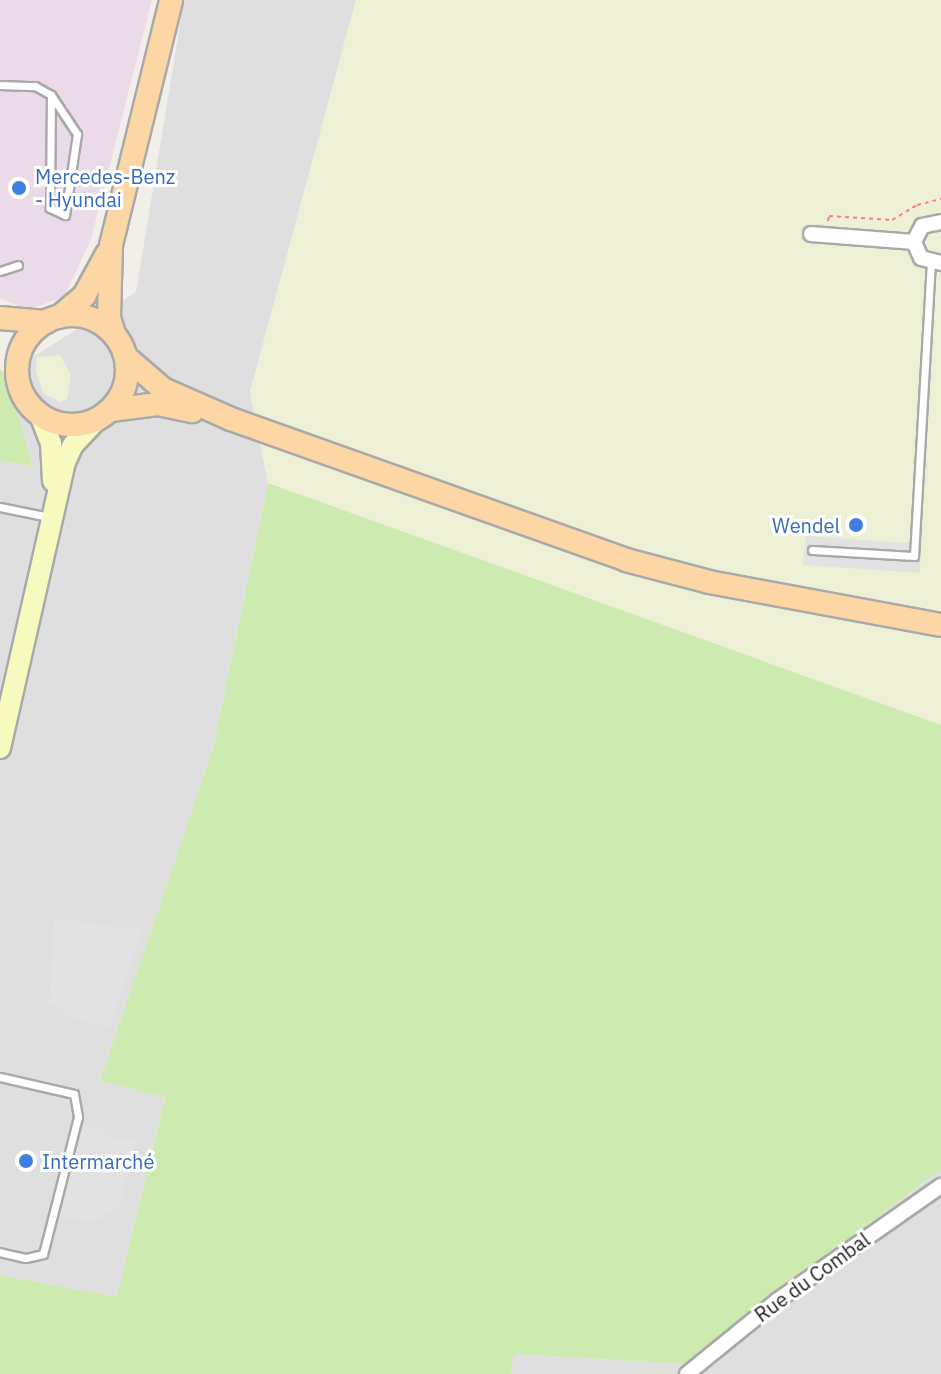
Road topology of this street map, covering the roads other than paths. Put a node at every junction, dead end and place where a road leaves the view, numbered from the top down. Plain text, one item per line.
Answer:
1 (171, 0) edge
2 (0, 85) edge
3 (51, 95) junction
4 (941, 222) edge
5 (818, 235) road end
6 (914, 242) junction
7 (111, 245) junction
8 (936, 264) edge
9 (18, 265) dead end
10 (0, 271) edge
11 (0, 318) edge
12 (53, 319) junction
13 (114, 334) junction
14 (0, 344) edge
15 (126, 357) junction
16 (17, 369) junction
17 (40, 415) junction
18 (103, 415) junction
19 (231, 419) junction
20 (0, 507) edge
21 (52, 511) junction
22 (812, 550) dead end
23 (941, 625) edge
24 (0, 748) edge
25 (0, 1077) edge
26 (941, 1186) edge
27 (0, 1252) edge
28 (687, 1374) edge

1 - 7 main road
2 - 3 lane
3 - 3 lane
4 - 6 street
5 - 6 street
6 - 8 street
7 - 12 main road
7 - 13 main road
8 - 22 lane
9 - 10 lane
11 - 12 main road
12 - 13 main road
12 - 16 main road
13 - 15 main road
14 - 16 main road
15 - 18 main road
15 - 19 main road
16 - 17 main road
17 - 18 main road
17 - 21 main road
18 - 19 main road
18 - 21 main road
19 - 23 main road
20 - 21 lane
21 - 24 main road
25 - 27 lane
26 - 28 street, Rue du Combal

